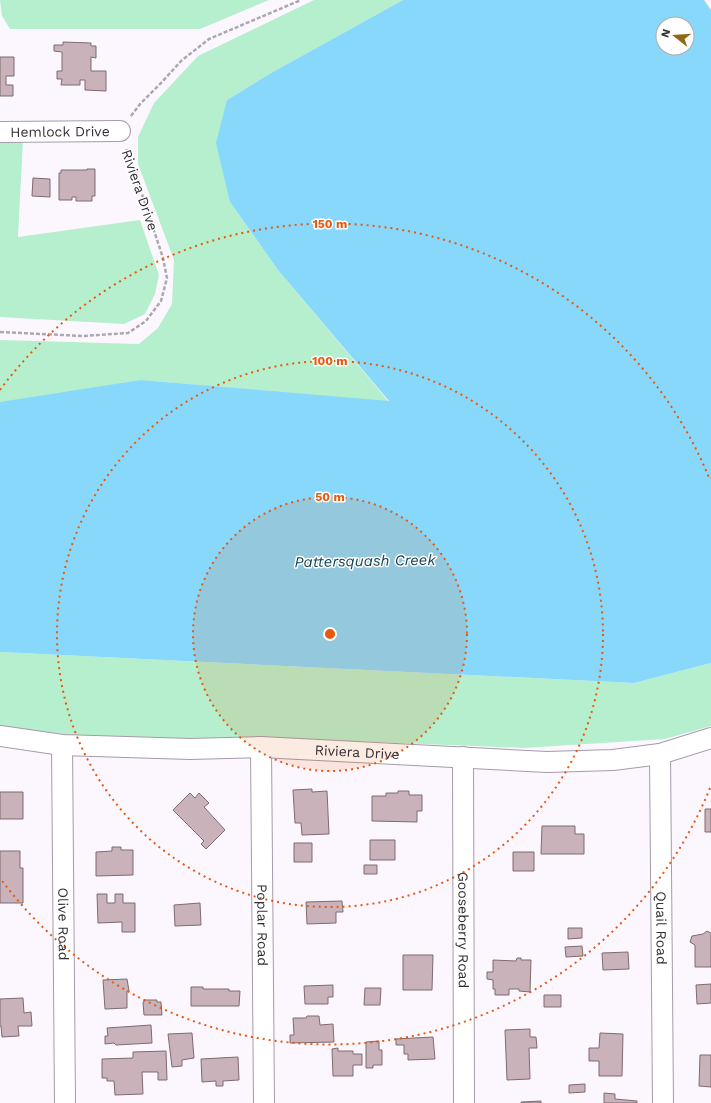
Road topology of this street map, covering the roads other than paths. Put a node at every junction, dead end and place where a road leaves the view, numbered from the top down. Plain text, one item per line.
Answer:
1 (120, 131) road end
2 (0, 132) edge
3 (0, 736) edge
4 (711, 738) edge
5 (62, 745) junction
6 (261, 747) junction
7 (660, 754) junction
8 (463, 757) junction
9 (65, 1103) edge
10 (264, 1103) edge
11 (464, 1103) edge
12 (664, 1103) edge

1 - 2 street, Hemlock Drive
3 - 5 street, Riviera Drive
4 - 7 street, Riviera Drive
5 - 6 street, Riviera Drive
5 - 9 street, Olive Road
6 - 8 street, Riviera Drive
6 - 10 street, Poplar Road
7 - 8 street, Riviera Drive
7 - 12 street, Quail Road
8 - 11 street, Gooseberry Road

